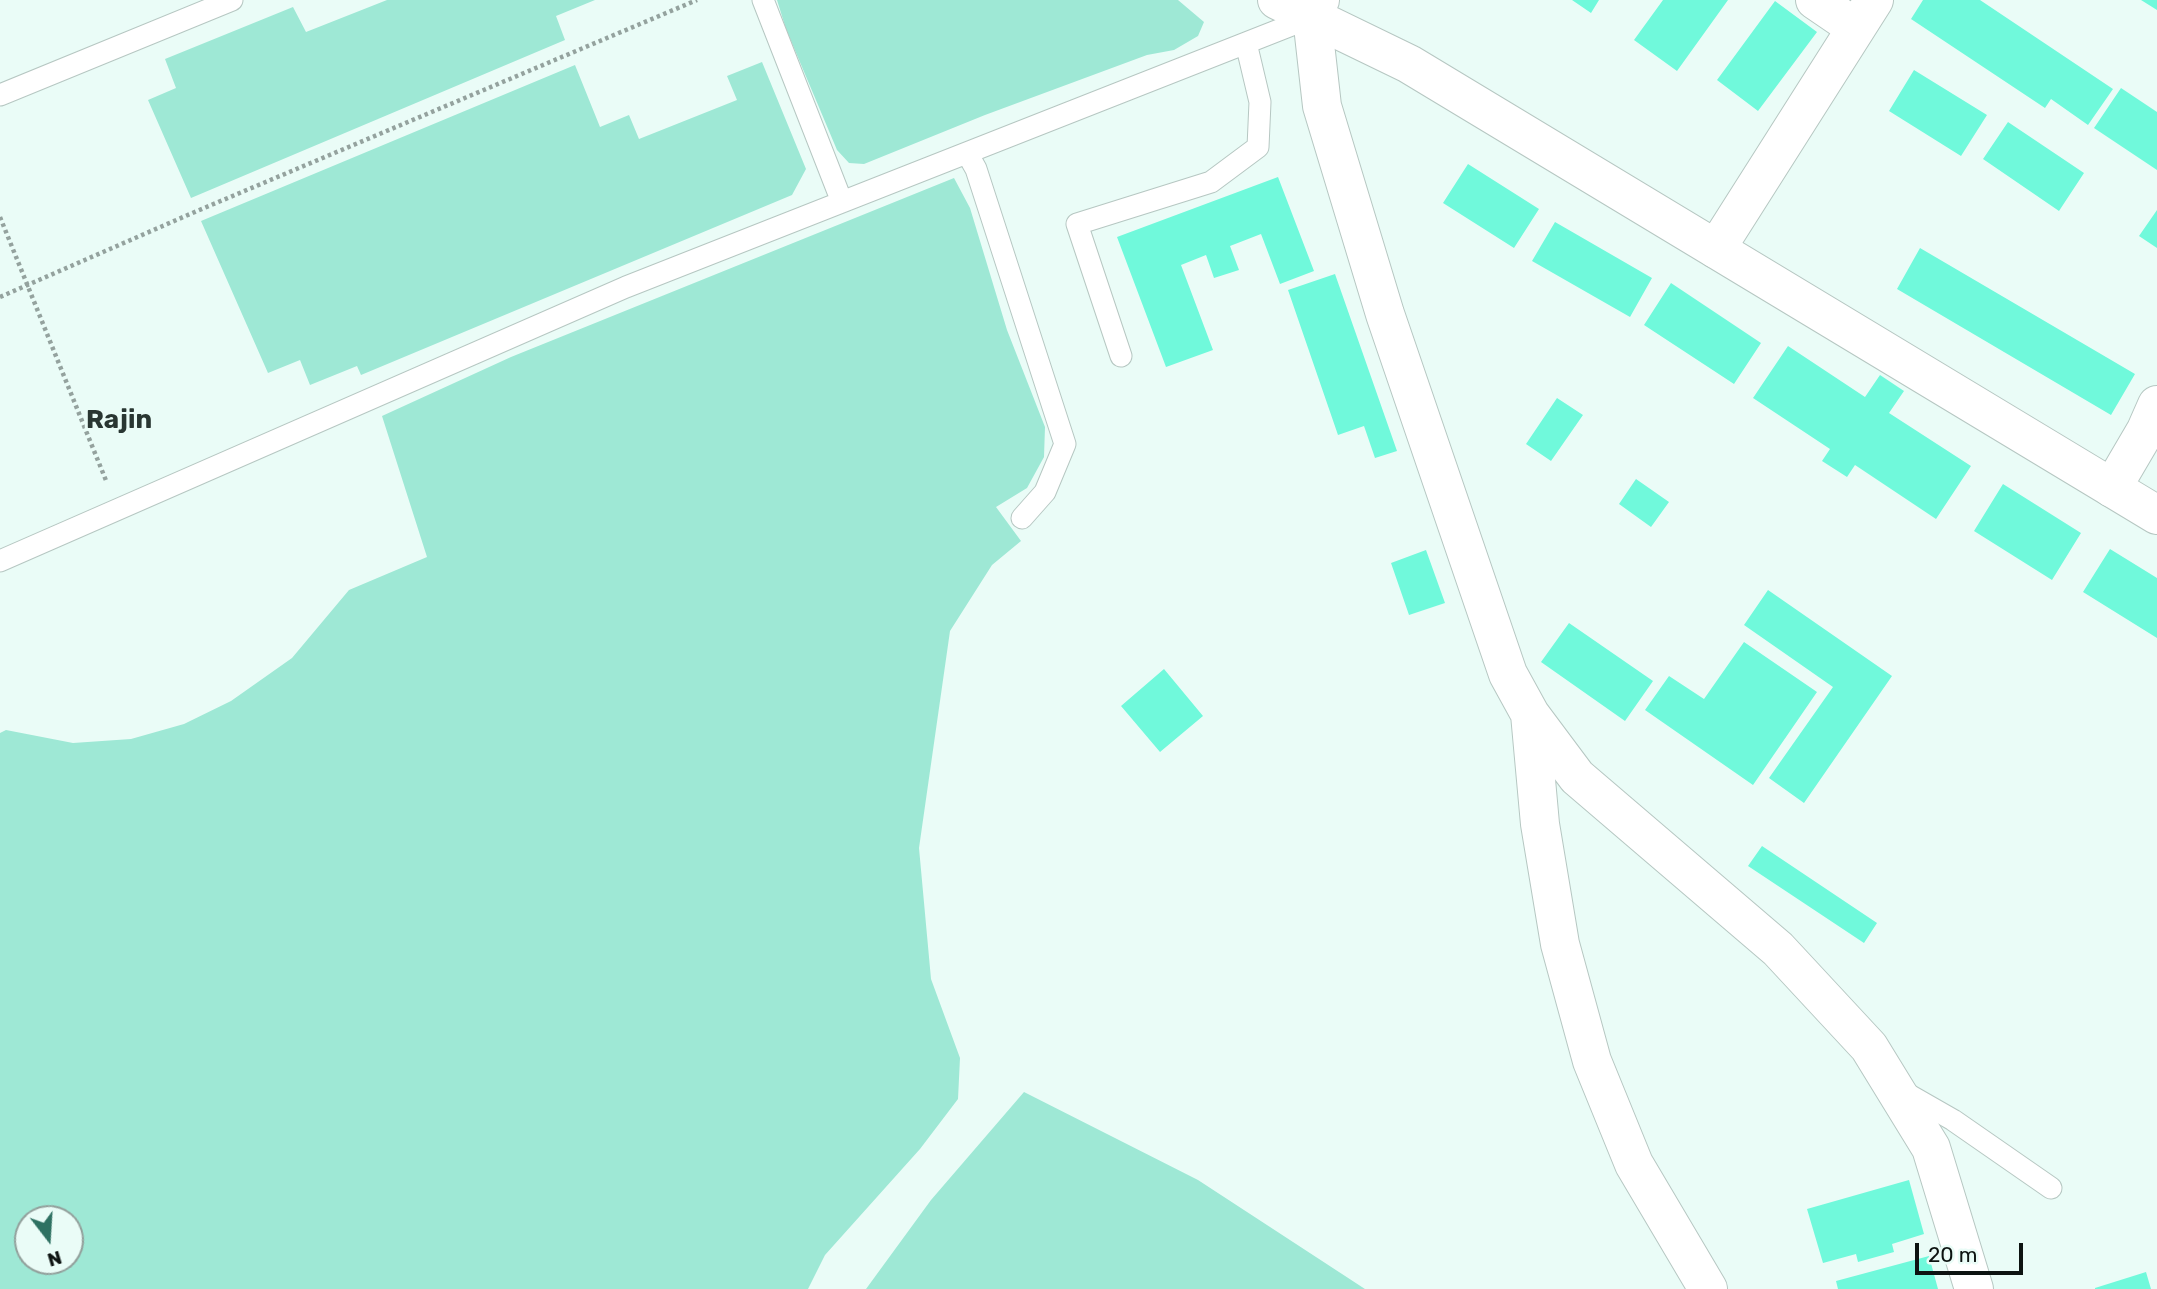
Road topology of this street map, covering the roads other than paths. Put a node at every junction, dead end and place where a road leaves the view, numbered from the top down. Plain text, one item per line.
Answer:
1 (232, 0) edge
2 (763, 0) edge
3 (1277, 0) edge
4 (1815, 0) edge
5 (1316, 8) edge
6 (1865, 14) edge
7 (1245, 43) junction
8 (0, 95) edge
9 (967, 153) junction
10 (842, 202) junction
11 (1716, 249) junction
12 (1121, 356) dead end
13 (2157, 404) edge
14 (2112, 488) junction
15 (2157, 515) edge
16 (1022, 518) dead end
17 (0, 561) edge
18 (1530, 714) junction
19 (1893, 1086) junction
20 (2050, 1188) dead end
21 (1708, 1289) edge
22 (1974, 1289) edge

1 - 8 lane
2 - 10 lane
3 - 5 street
4 - 6 street
5 - 7 lane
5 - 11 street
5 - 18 street
6 - 11 street
7 - 9 lane
7 - 12 lane
9 - 10 lane
9 - 16 lane
10 - 17 lane
11 - 14 street
13 - 14 street
14 - 15 street
18 - 19 street
18 - 21 street
19 - 20 lane
19 - 22 street

